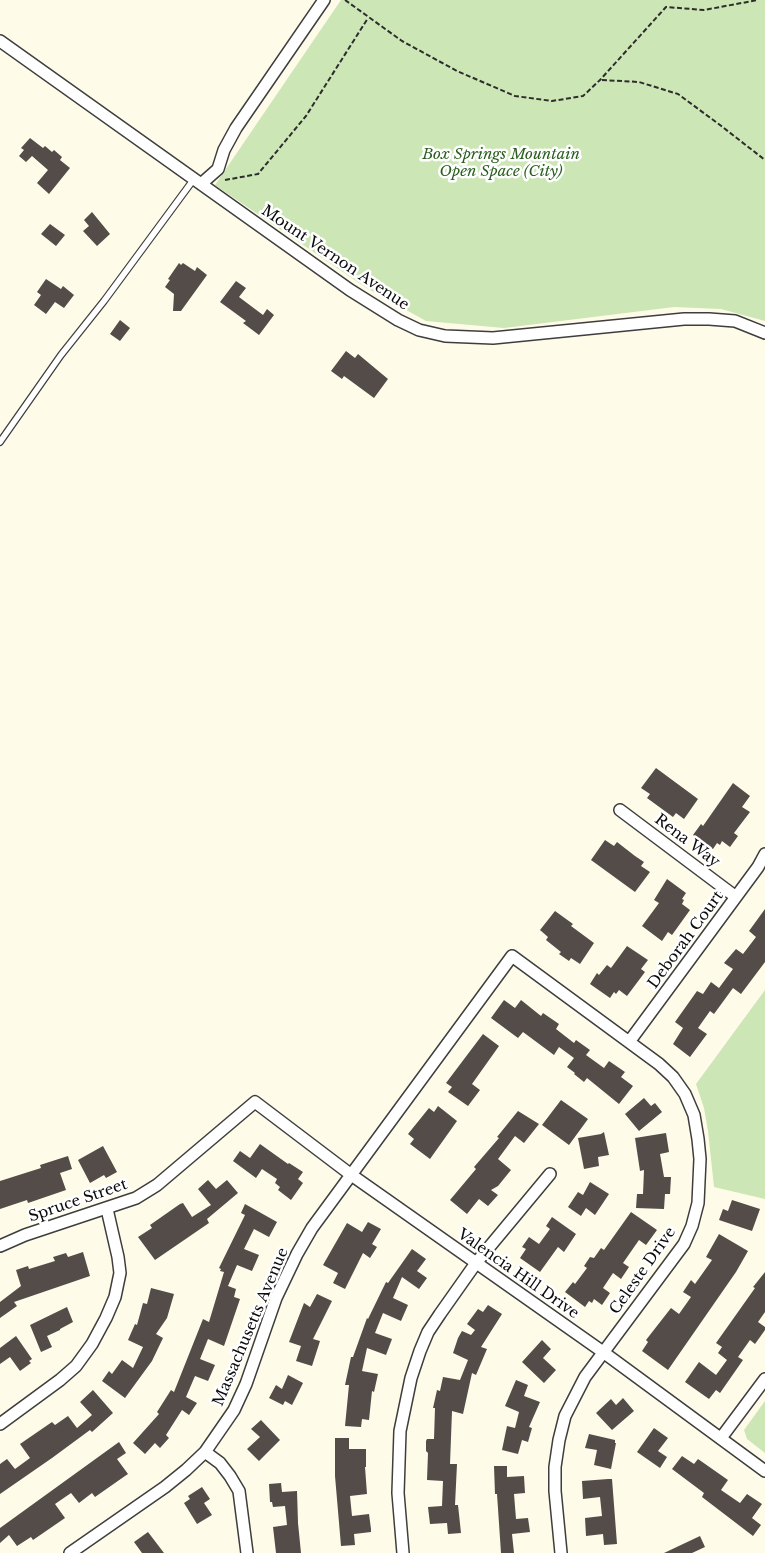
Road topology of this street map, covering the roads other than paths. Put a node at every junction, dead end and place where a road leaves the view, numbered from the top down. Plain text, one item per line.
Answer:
1 (324, 0) edge
2 (0, 40) edge
3 (197, 181) junction
4 (765, 333) edge
5 (0, 442) edge
6 (620, 810) dead end
7 (765, 854) edge
8 (736, 897) junction
9 (512, 956) joint
10 (630, 1042) junction
11 (255, 1102) joint
12 (350, 1174) junction
13 (550, 1174) dead end
14 (107, 1209) junction
15 (0, 1246) edge
16 (476, 1263) junction
17 (603, 1352) junction
18 (765, 1379) edge
19 (0, 1424) edge
20 (721, 1438) junction
21 (205, 1452) junction
22 (765, 1471) edge
23 (70, 1553) edge
24 (247, 1553) edge
25 (403, 1553) edge
26 (560, 1553) edge

1 - 3 street
2 - 3 street, Mount Vernon Avenue
3 - 4 street, Mount Vernon Avenue
3 - 5 lane
6 - 8 street, Rena Way
7 - 8 street, Deborah Court
8 - 10 street, Deborah Court
9 - 10 street, Celeste Drive
9 - 12 street, Massachusetts Avenue
10 - 17 street, Celeste Drive
11 - 12 street, Valencia Hill Drive
11 - 14 street, Spruce Street
12 - 16 street, Valencia Hill Drive
12 - 21 street, Massachusetts Avenue
13 - 16 street
14 - 15 street, Spruce Street
14 - 19 street
16 - 17 street, Valencia Hill Drive
16 - 25 street
17 - 20 street, Valencia Hill Drive
17 - 26 street, Celeste Drive
18 - 20 street
20 - 22 street, Valencia Hill Drive
21 - 23 street, Massachusetts Avenue
21 - 24 street

